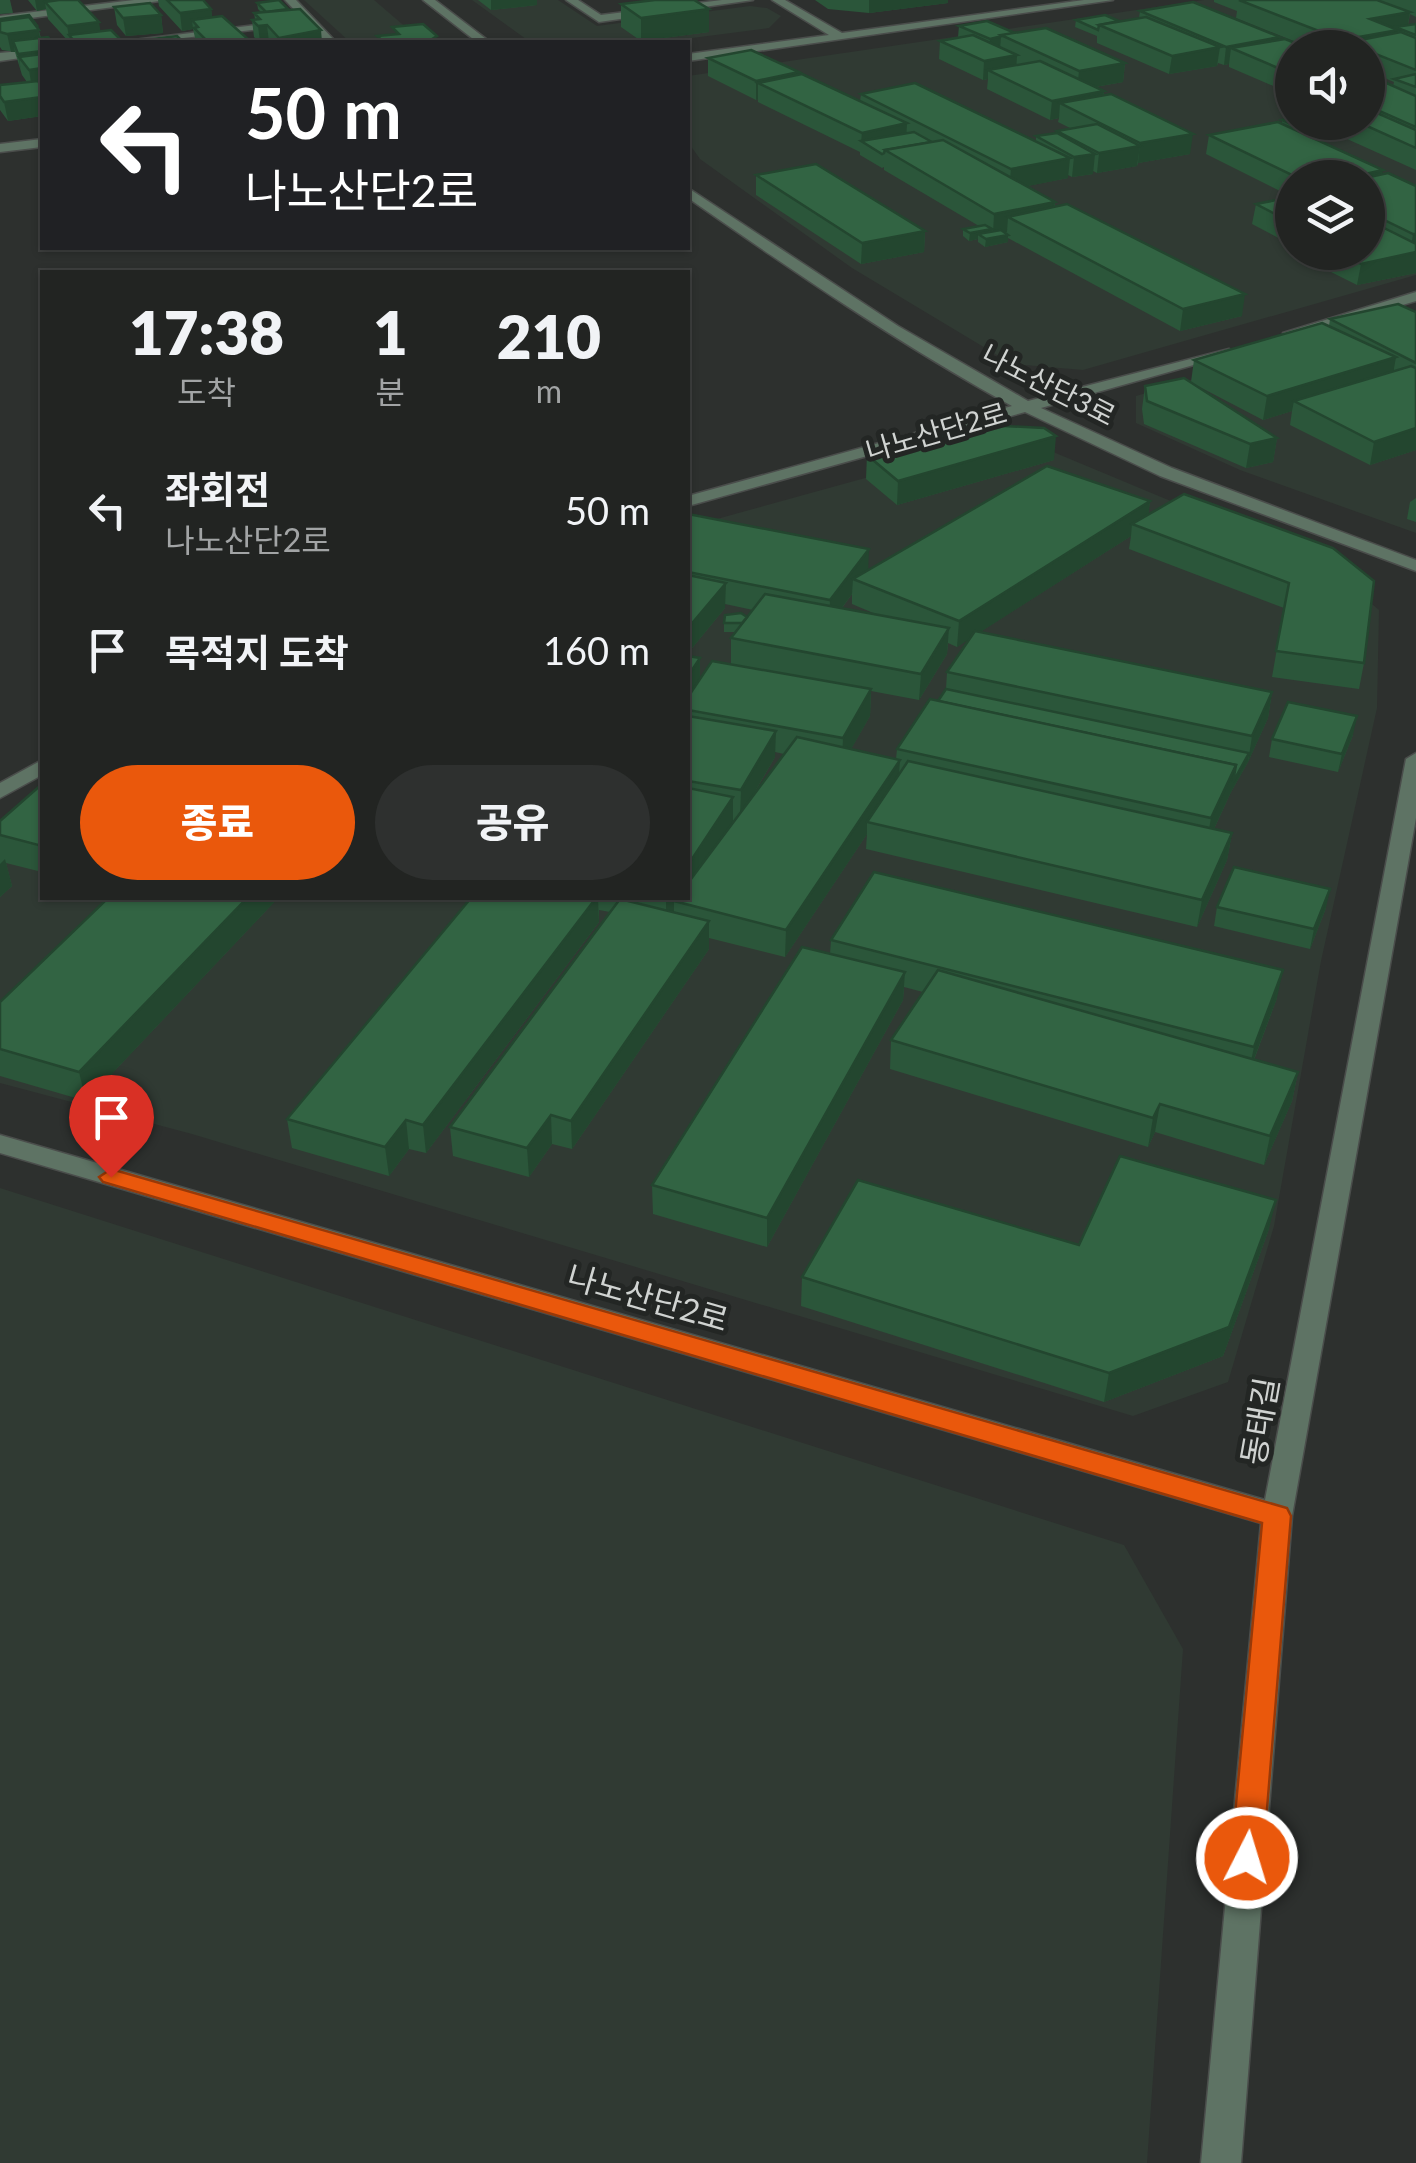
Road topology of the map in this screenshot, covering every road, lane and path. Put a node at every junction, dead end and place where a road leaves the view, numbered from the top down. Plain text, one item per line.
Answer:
1 (162, 0) edge
2 (290, 0) edge
3 (428, 0) edge
4 (570, 0) edge
5 (748, 0) edge
6 (777, 0) edge
7 (1108, 0) edge
8 (0, 19) edge
9 (310, 20) junction
10 (840, 37) junction
11 (141, 40) edge
12 (329, 40) edge
13 (481, 40) edge
14 (40, 52) edge
15 (0, 57) edge
16 (690, 58) edge
17 (40, 143) edge
18 (0, 148) edge
19 (690, 193) edge
20 (1416, 296) edge
21 (1268, 340) edge
22 (1249, 346) edge
23 (1025, 406) junction
24 (690, 501) edge
25 (1416, 566) edge
26 (1416, 759) edge
27 (40, 767) edge
28 (0, 792) edge
29 (1409, 833) edge
30 (0, 1144) edge
31 (1277, 1516) junction
32 (1221, 2163) edge

1 - 8 street
2 - 9 street
3 - 13 street
4 - 5 street
6 - 10 street
7 - 10 street
9 - 11 street
9 - 12 street
10 - 16 street
14 - 15 street
17 - 18 street
19 - 23 street, 나노산단3로
20 - 21 street
22 - 23 street, 나노산단2로
23 - 24 street, 나노산단2로
23 - 25 street, 나노산단3로
26 - 29 street, 동태길
27 - 28 street
29 - 31 street, 동태길
30 - 31 street, 나노산단2로
31 - 32 street, 동태길

